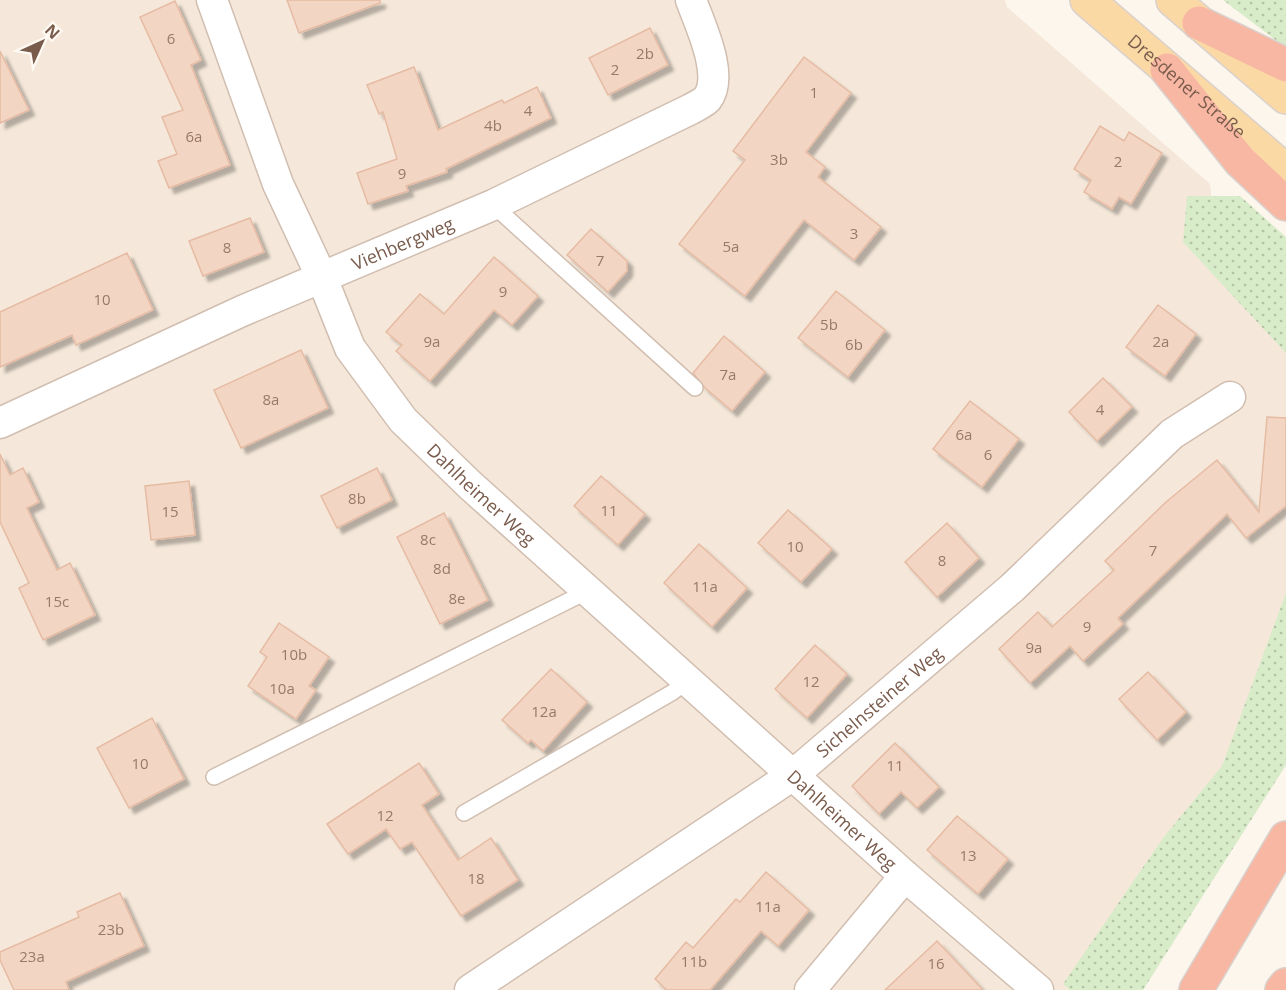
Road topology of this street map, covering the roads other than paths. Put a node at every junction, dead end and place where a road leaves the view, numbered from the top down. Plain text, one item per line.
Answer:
1 (213, 0) edge
2 (692, 0) edge
3 (1087, 0) edge
4 (1173, 0) edge
5 (1199, 23) junction
6 (1286, 65) edge
7 (1167, 70) junction
8 (1286, 97) edge
9 (1286, 171) edge
10 (1286, 204) edge
11 (494, 205) junction
12 (322, 278) junction
13 (695, 388) dead end
14 (1230, 397) dead end
15 (0, 423) edge
16 (588, 591) junction
17 (688, 680) junction
18 (793, 775) junction
19 (214, 777) dead end
20 (465, 813) dead end
21 (1286, 838) edge
22 (905, 876) junction
23 (1286, 985) edge
24 (470, 990) edge
25 (810, 990) edge
26 (1038, 990) edge
27 (1196, 990) edge
28 (1282, 990) edge

1 - 12 street, Dahlheimer Weg
2 - 11 street, Viehbergweg
3 - 7 main road, Dresdener Straße
4 - 5 main road
5 - 6 highway
5 - 8 main road
7 - 9 main road, Dresdener Straße
7 - 10 highway
11 - 12 street, Viehbergweg
11 - 13 lane
12 - 15 street, Viehbergweg
12 - 16 street, Dahlheimer Weg
14 - 18 street, Sichelnsteiner Weg
16 - 17 street, Dahlheimer Weg
16 - 19 lane
17 - 18 street, Dahlheimer Weg
17 - 20 lane
18 - 22 street, Dahlheimer Weg
18 - 24 street, Sichelnsteiner Weg
21 - 27 highway
22 - 25 street, Dahlheimer Weg
22 - 26 street, Dahlheimer Weg
23 - 28 highway

